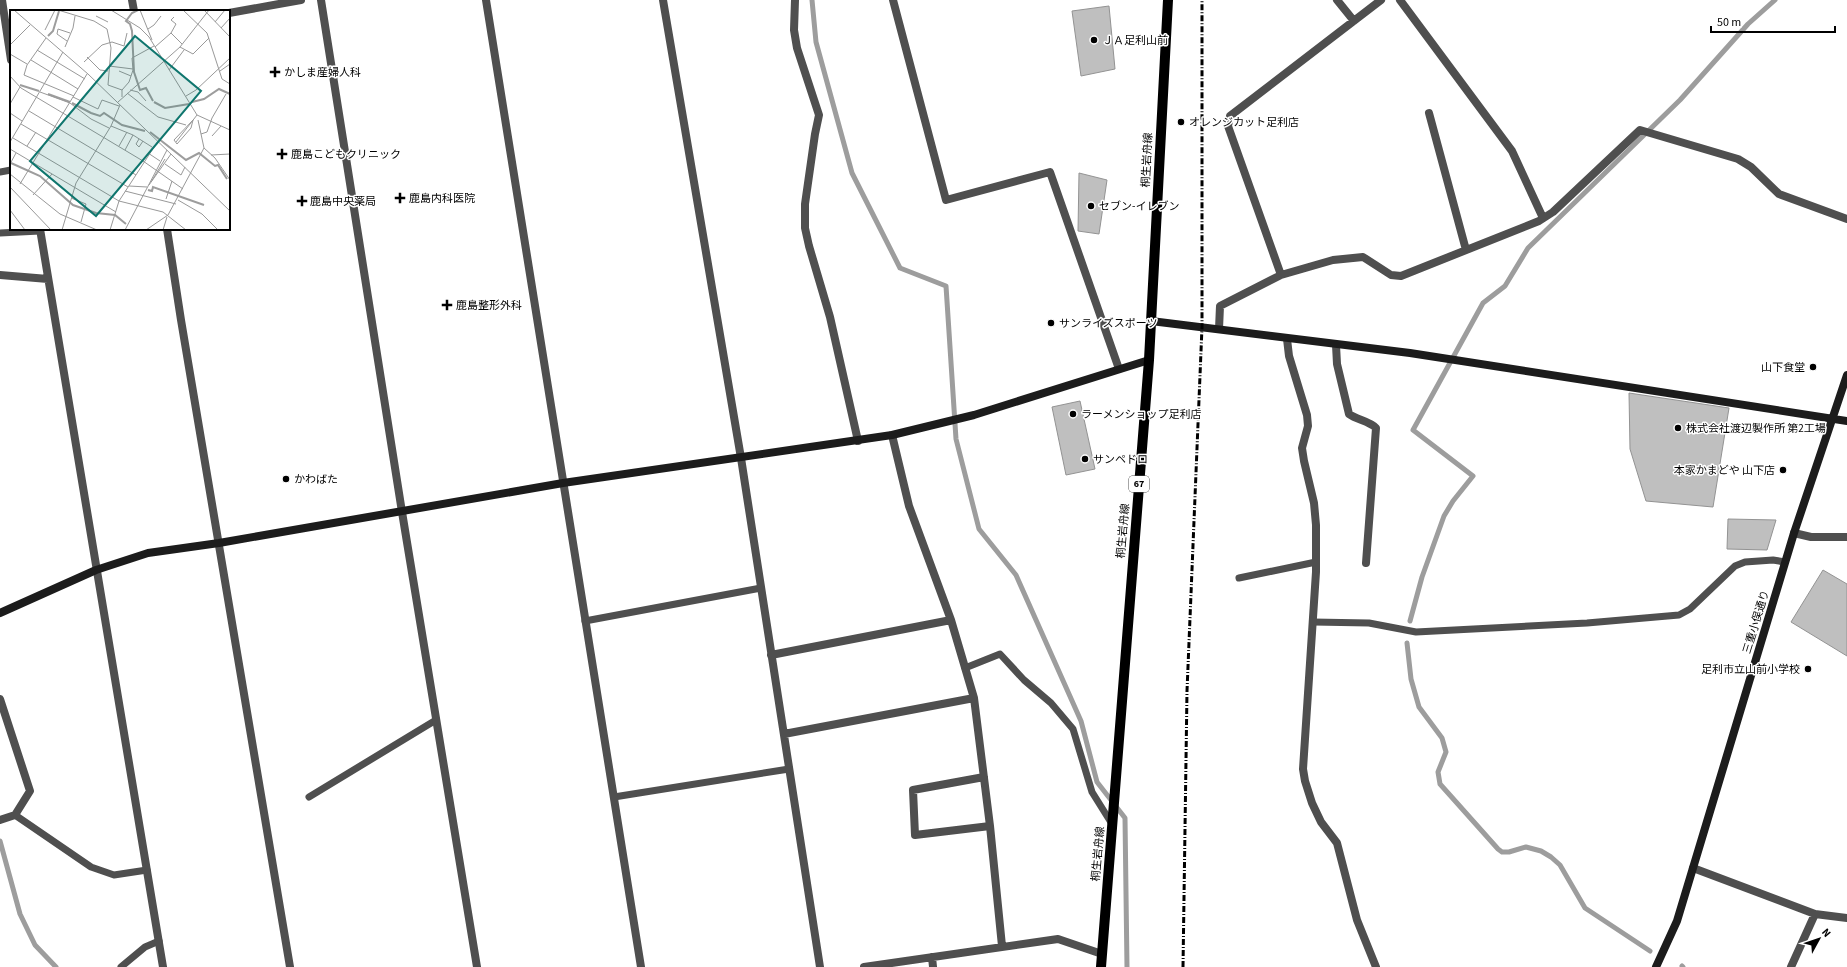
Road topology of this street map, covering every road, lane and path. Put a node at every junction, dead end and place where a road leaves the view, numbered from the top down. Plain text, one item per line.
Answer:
1 (2, 0) edge
2 (132, 0) edge
3 (301, 0) edge
4 (321, 0) edge
5 (486, 0) edge
6 (663, 0) edge
7 (795, 0) edge
8 (893, 0) edge
9 (1168, 0) edge
10 (1337, 0) edge
11 (1381, 0) edge
12 (1400, 0) edge
13 (134, 10) edge
14 (230, 13) edge
15 (1354, 20) junction
16 (6, 45) edge
17 (10, 57) edge
18 (1429, 113) dead end
19 (10, 170) edge
20 (0, 172) edge
21 (1543, 218) junction
22 (1847, 219) edge
23 (40, 230) edge
24 (167, 230) edge
25 (0, 233) edge
26 (1466, 250) junction
27 (0, 275) edge
28 (1281, 275) junction
29 (48, 279) junction
30 (1151, 321) junction
31 (1220, 329) junction
32 (1287, 339) junction
33 (1336, 345) junction
34 (1149, 360) junction
35 (1119, 369) junction
36 (1847, 375) edge
37 (1831, 418) junction
38 (1847, 421) edge
39 (892, 434) junction
40 (858, 440) junction
41 (741, 458) junction
42 (563, 483) junction
43 (402, 512) junction
44 (1794, 533) junction
45 (1847, 537) edge
46 (219, 543) junction
47 (1316, 562) junction
48 (1785, 562) junction
49 (1366, 563) dead end
50 (96, 570) junction
51 (1239, 578) dead end
52 (761, 588) junction
53 (0, 613) edge
54 (951, 620) junction
55 (585, 621) junction
56 (1312, 622) junction
57 (771, 655) junction
58 (965, 668) junction
59 (0, 698) edge
60 (974, 698) junction
61 (436, 720) junction
62 (784, 734) junction
63 (789, 769) junction
64 (984, 777) junction
65 (309, 797) dead end
66 (614, 797) junction
67 (15, 815) junction
68 (0, 820) edge
69 (1112, 824) junction
70 (990, 826) junction
71 (1693, 868) junction
72 (147, 870) junction
73 (1815, 914) junction
74 (1847, 918) edge
75 (159, 941) junction
76 (1002, 946) junction
77 (1102, 954) junction
78 (932, 957) junction
79 (121, 967) edge
80 (163, 967) edge
81 (290, 967) edge
82 (477, 967) edge
83 (641, 967) edge
84 (820, 967) edge
85 (864, 967) edge
86 (934, 967) edge
87 (1101, 967) edge
88 (1376, 967) edge
89 (1656, 967) edge
90 (1791, 967) edge

1 - 16 street
2 - 13 street
3 - 14 street
4 - 43 street
5 - 42 street
6 - 41 street
7 - 40 street
8 - 35 street
9 - 30 main road, 桐生岩舟線 / 67
10 - 15 street
11 - 15 street
12 - 21 street
15 - 28 street
16 - 17 street
18 - 26 street
19 - 20 lane
21 - 22 street
21 - 26 street
23 - 25 lane
23 - 29 street
24 - 46 street
26 - 28 street
27 - 29 street
28 - 31 street
29 - 50 street
30 - 31 street
30 - 34 main road, 桐生岩舟線 / 67
31 - 32 street
32 - 33 street
32 - 47 street
33 - 37 street
33 - 49 street
34 - 35 street
34 - 69 main road, 桐生岩舟線 / 67
35 - 39 street
36 - 37 street, 三重小俣通り
37 - 38 street
37 - 44 street, 三重小俣通り
39 - 40 street
39 - 54 street
40 - 41 street
41 - 42 street
41 - 52 street
42 - 43 street
42 - 55 street
43 - 46 street
43 - 61 street
44 - 45 street
44 - 48 street, 三重小俣通り
46 - 50 street
46 - 81 street
47 - 51 lane
47 - 56 street
48 - 56 lane
48 - 71 street, 三重小俣通り
50 - 53 street
50 - 72 street
52 - 55 lane
52 - 57 street
54 - 57 street
54 - 58 street
55 - 66 street
56 - 88 street
57 - 62 street
58 - 60 street
58 - 69 lane
59 - 67 street
60 - 62 street
60 - 64 street
61 - 65 lane
61 - 82 street
62 - 63 street
63 - 66 lane
63 - 84 street
64 - 70 street
64 - 70 street
66 - 83 street
67 - 68 street
67 - 72 lane
69 - 77 main road, 桐生岩舟線 / 67
70 - 76 street
71 - 73 street
71 - 89 street, 三重小俣通り
72 - 75 street
73 - 74 street
73 - 90 street
75 - 79 lane
75 - 80 street
76 - 77 street
76 - 78 street
77 - 87 main road, 桐生岩舟線 / 67
78 - 85 street
78 - 86 street

